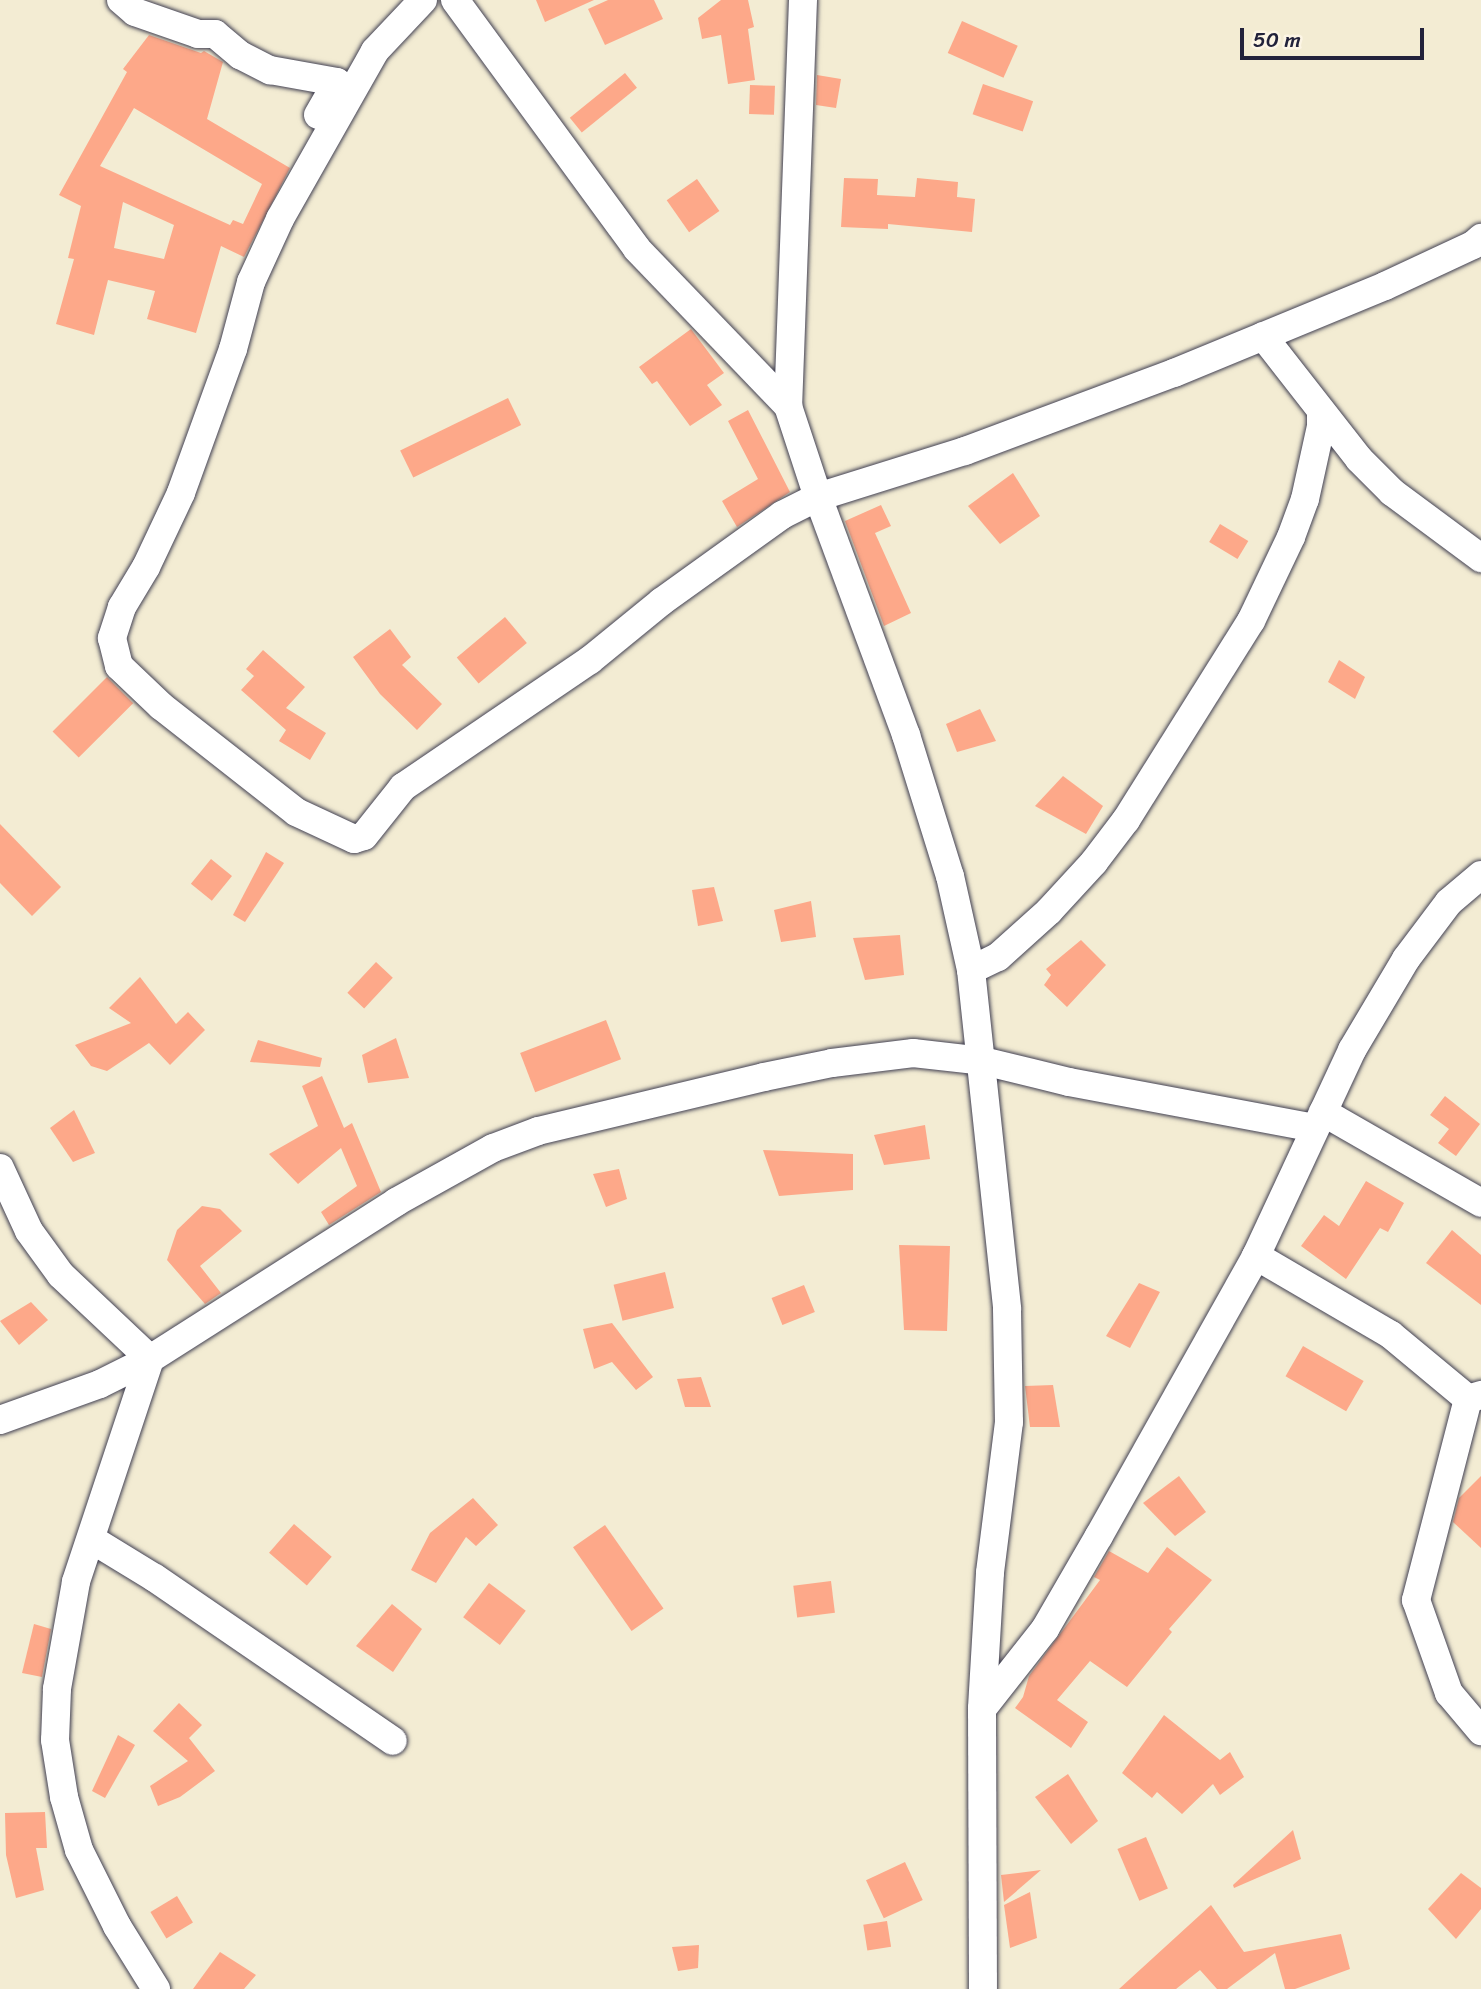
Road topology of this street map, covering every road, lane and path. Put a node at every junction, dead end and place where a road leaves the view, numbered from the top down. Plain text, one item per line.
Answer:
1 (121, 0) edge
2 (423, 0) edge
3 (455, 0) edge
4 (803, 0) edge
5 (321, 146) junction
6 (1481, 238) edge
7 (1264, 336) junction
8 (788, 406) junction
9 (1321, 412) junction
10 (818, 497) junction
11 (1481, 558) edge
12 (1481, 876) edge
13 (971, 970) junction
14 (982, 1061) junction
15 (1319, 1120) junction
16 (0, 1168) edge
17 (1481, 1203) edge
18 (1256, 1256) junction
19 (150, 1359) junction
20 (1475, 1397) edge
21 (0, 1420) edge
22 (91, 1539) junction
23 (982, 1709) junction
24 (1481, 1731) edge
25 (393, 1741) dead end
26 (156, 1989) edge
27 (983, 1989) edge

1 - 5 street
2 - 5 street
3 - 8 street
4 - 8 street
5 - 10 street
6 - 7 street
7 - 9 street
7 - 10 street
8 - 10 street
9 - 11 street
9 - 13 street
10 - 13 street
12 - 15 street
13 - 14 street
14 - 15 street
14 - 19 street
14 - 23 street
15 - 17 street
15 - 18 street
16 - 19 street
18 - 20 street
18 - 23 street
19 - 21 street
19 - 22 street
20 - 24 street
22 - 25 street
22 - 26 street
23 - 27 street

